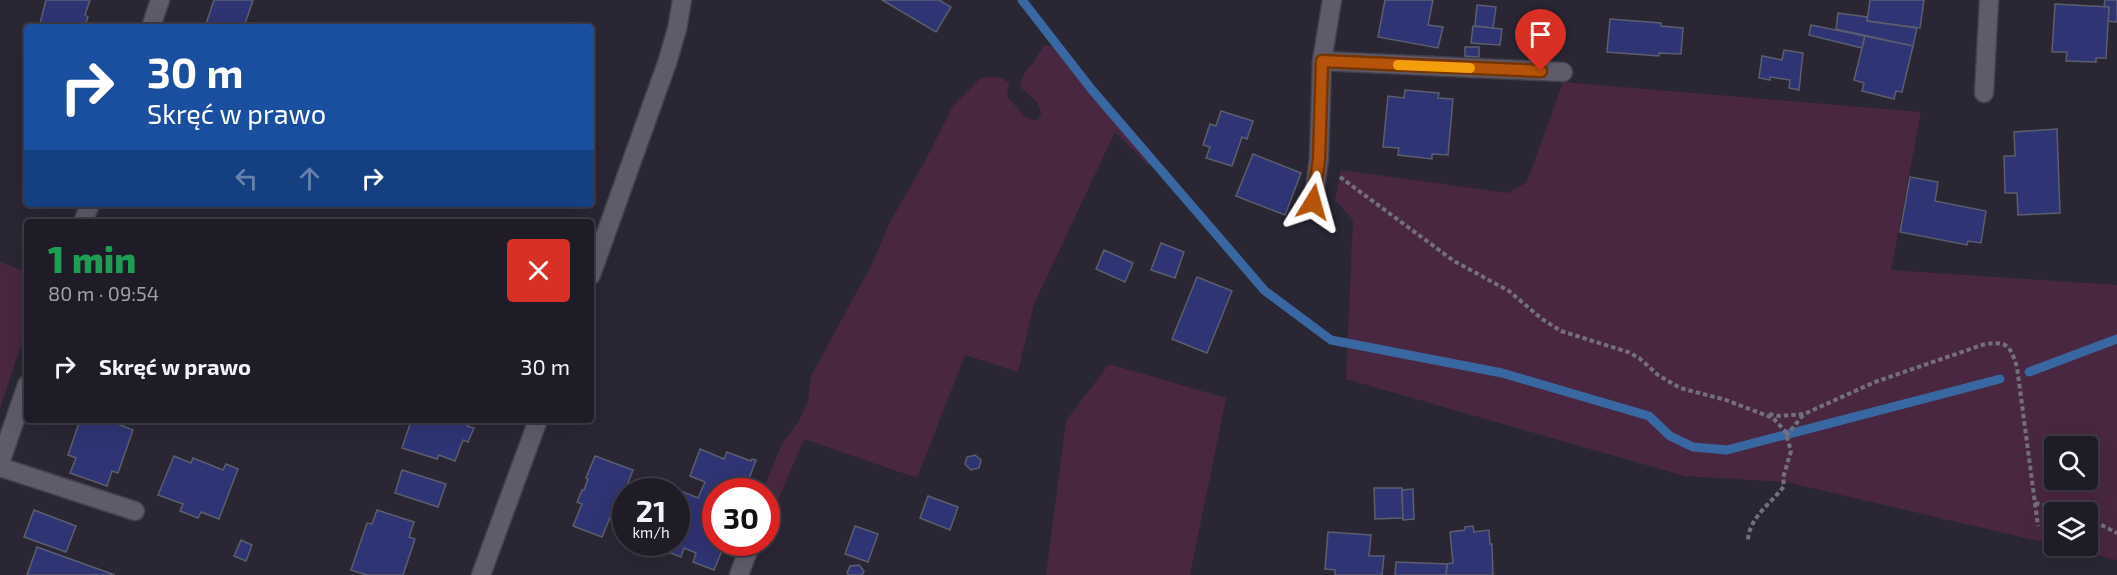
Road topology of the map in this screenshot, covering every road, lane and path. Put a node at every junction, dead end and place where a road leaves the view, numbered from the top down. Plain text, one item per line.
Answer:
1 (160, 0) edge
2 (682, 0) edge
3 (1332, 0) edge
4 (1989, 0) edge
5 (152, 24) edge
6 (1322, 61) junction
7 (1563, 72) dead end
8 (1984, 93) dead end
9 (1319, 159) junction
10 (1313, 202) dead end
11 (594, 267) edge
12 (24, 394) edge
13 (1763, 413) junction
14 (1804, 414) junction
15 (537, 423) edge
16 (1786, 434) junction
17 (0, 465) edge
18 (2035, 503) junction
19 (2044, 505) edge
20 (135, 512) dead end
21 (2098, 523) edge
22 (2038, 526) dead end
23 (2117, 533) edge
24 (1748, 540) dead end
25 (746, 556) edge
26 (481, 575) edge
27 (739, 575) edge

1 - 5 street
2 - 11 street
3 - 6 street
4 - 8 street
6 - 7 street
6 - 9 street
9 - 10 street
9 - 13 path
12 - 17 street
13 - 14 path
13 - 16 path
14 - 16 path
14 - 18 path
15 - 26 street
16 - 24 path
17 - 20 street
18 - 19 path
18 - 22 path
21 - 23 path
25 - 27 street

